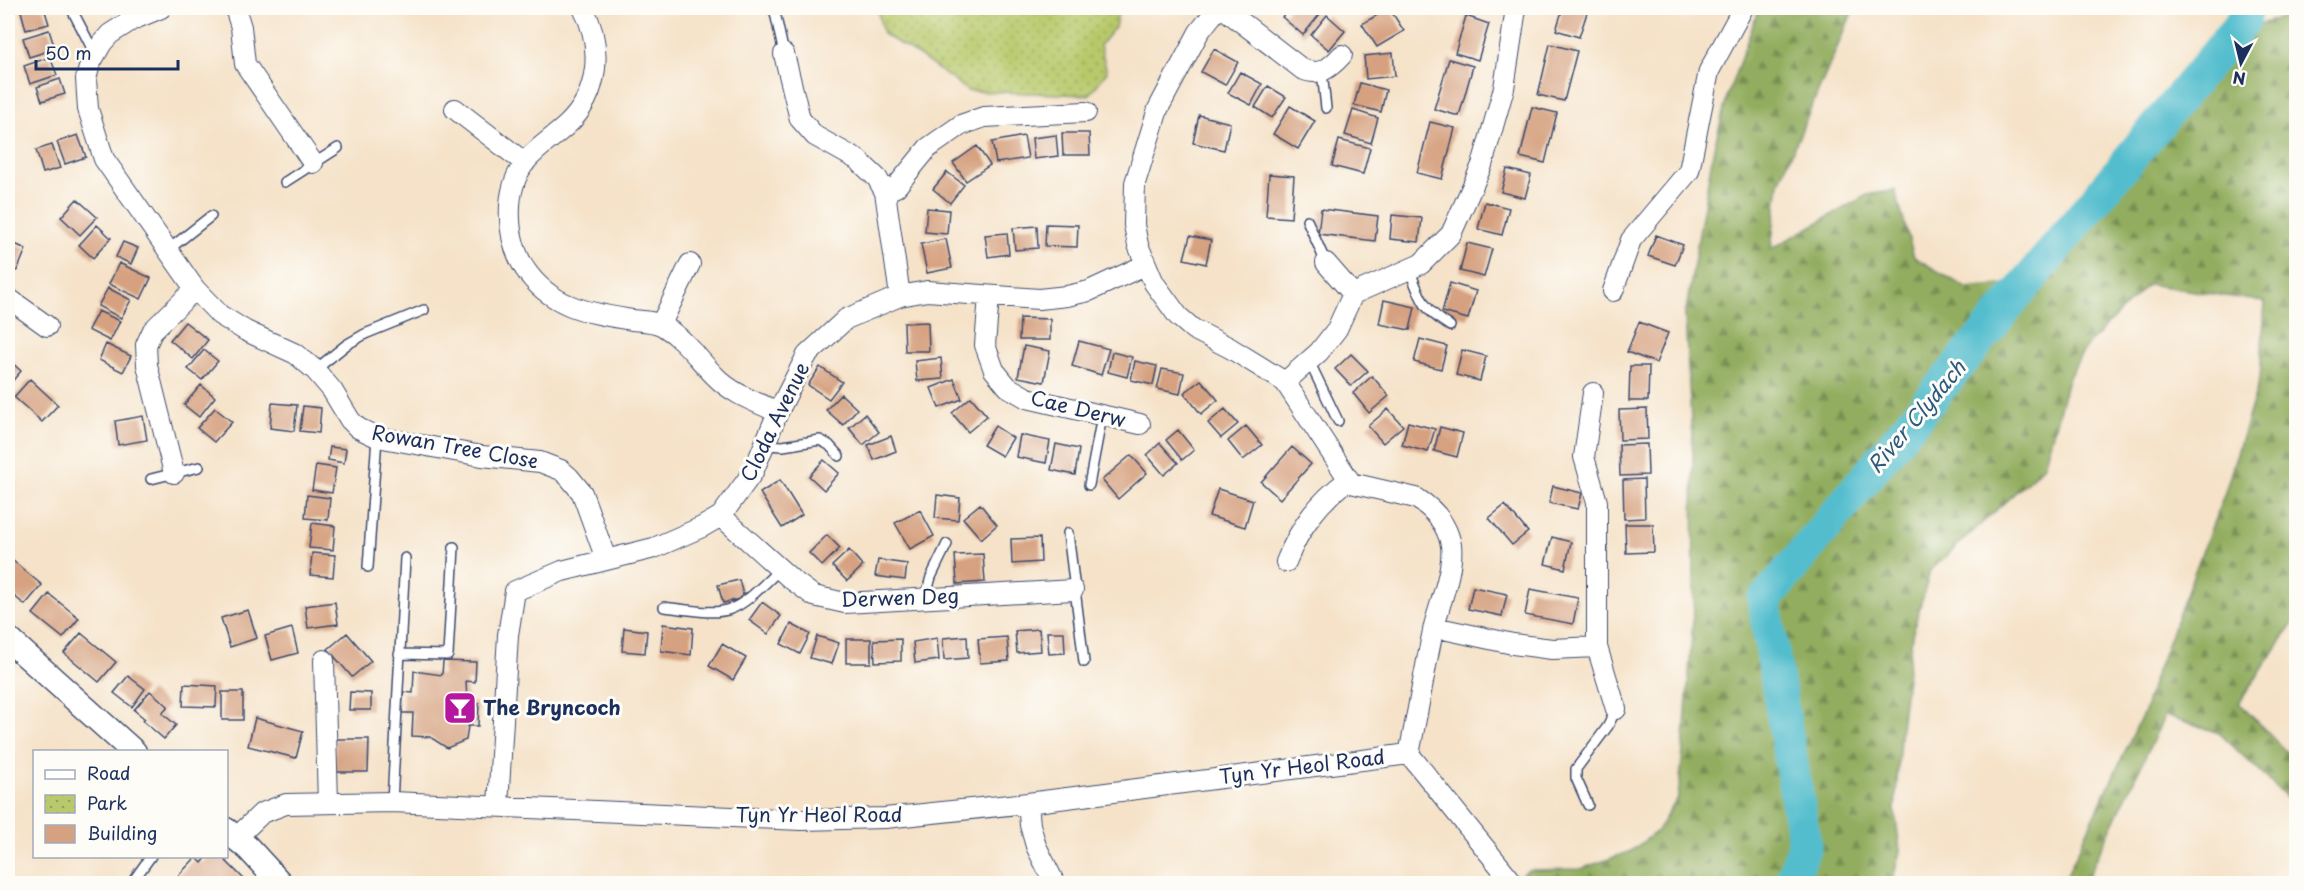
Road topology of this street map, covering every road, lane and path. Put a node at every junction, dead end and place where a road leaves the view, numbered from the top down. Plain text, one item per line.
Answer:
1 (71, 8) edge
2 (161, 8) edge
3 (235, 8) edge
4 (584, 8) edge
5 (774, 8) edge
6 (1218, 8) edge
7 (1223, 8) edge
8 (1516, 8) edge
9 (1743, 8) edge
10 (95, 54) junction
11 (784, 54) joint
12 (1342, 55) dead end
13 (1322, 72) junction
14 (1326, 108) dead end
15 (455, 109) dead end
16 (1086, 112) dead end
17 (338, 148) dead end
18 (525, 162) junction
19 (313, 163) junction
20 (285, 182) dead end
21 (885, 192) junction
22 (211, 216) dead end
23 (1307, 220) dead end
24 (168, 250) junction
25 (1326, 263) joint
26 (690, 264) dead end
27 (1145, 265) junction
28 (1409, 269) junction
29 (195, 289) junction
30 (1614, 291) dead end
31 (1353, 294) junction
32 (900, 296) junction
33 (988, 296) junction
34 (8, 298) edge
35 (424, 310) dead end
36 (661, 324) junction
37 (47, 326) dead end
38 (1450, 326) dead end
39 (1309, 361) junction
40 (315, 370) junction
41 (1285, 382) junction
42 (1593, 393) dead end
43 (778, 412) junction
44 (1102, 416) junction
45 (1338, 421) dead end
46 (1140, 424) dead end
47 (377, 437) junction
48 (766, 444) junction
49 (839, 456) dead end
50 (200, 467) dead end
51 (174, 473) junction
52 (151, 479) dead end
53 (1348, 480) junction
54 (1089, 485) dead end
55 (721, 516) junction
56 (1068, 533) dead end
57 (947, 544) dead end
58 (454, 547) dead end
59 (405, 558) dead end
60 (606, 559) junction
61 (1286, 562) dead end
62 (368, 567) dead end
63 (780, 568) junction
64 (1073, 590) junction
65 (925, 599) junction
66 (664, 607) dead end
67 (1434, 627) junction
68 (8, 639) edge
69 (1597, 647) junction
70 (399, 654) junction
71 (324, 660) dead end
72 (1083, 662) dead end
73 (1616, 709) joint
74 (132, 750) edge
75 (1409, 754) junction
76 (392, 802) junction
77 (328, 803) junction
78 (1028, 803) junction
79 (1587, 805) dead end
80 (498, 806) junction
81 (231, 834) edge
82 (150, 858) edge
83 (277, 882) edge
84 (132, 884) edge
85 (1055, 884) edge
86 (1514, 884) edge

1 - 10 lane
2 - 10 street, Rowan Tree Close
3 - 19 street
4 - 18 street
5 - 11 lane
6 - 27 street
7 - 13 street
8 - 28 street
9 - 30 street
10 - 24 street, Rowan Tree Close
11 - 21 street
12 - 13 street
13 - 14 lane
15 - 18 street
16 - 21 street
17 - 19 lane
18 - 36 street
19 - 20 lane
21 - 32 street
22 - 24 lane
23 - 25 lane
24 - 29 street, Rowan Tree Close
25 - 31 street
26 - 36 street
27 - 33 street, Cloda Avenue
27 - 41 street
28 - 31 street
28 - 38 lane
29 - 40 street, Rowan Tree Close
29 - 51 street
31 - 39 street
32 - 33 street, Cloda Avenue
32 - 43 street, Cloda Avenue
33 - 44 street, Cae Derw
34 - 37 street
35 - 40 lane
36 - 43 street
39 - 41 street
39 - 45 lane
40 - 47 street, Rowan Tree Close
41 - 53 street
42 - 69 street
43 - 48 street, Cloda Avenue
44 - 46 street, Cae Derw
44 - 54 lane
47 - 60 street, Rowan Tree Close
47 - 62 lane
48 - 49 lane
48 - 55 street, Cloda Avenue
50 - 51 lane
51 - 52 lane
53 - 61 street
53 - 67 street
55 - 60 street, Cloda Avenue
55 - 63 street, Derwen Deg
56 - 64 lane
57 - 65 lane
58 - 70 lane
59 - 70 lane
60 - 80 street, Cloda Avenue
63 - 65 street, Derwen Deg
63 - 66 lane
64 - 65 street, Derwen Deg
64 - 72 lane
67 - 69 street
67 - 75 street
68 - 74 street
69 - 73 street
70 - 76 lane
71 - 77 street
73 - 79 lane
75 - 78 street, Tyn Yr Heol Road
75 - 86 street
76 - 77 street, Tyn Yr Heol Road
76 - 80 street, Tyn Yr Heol Road
77 - 81 street, Tyn Yr Heol Road
78 - 80 street, Tyn Yr Heol Road
78 - 85 street
81 - 83 street
82 - 84 lane

